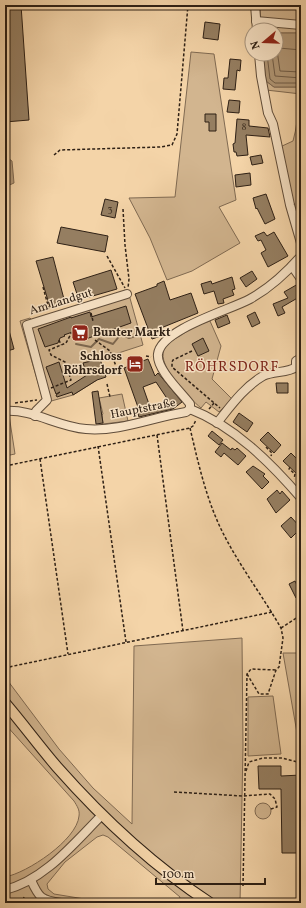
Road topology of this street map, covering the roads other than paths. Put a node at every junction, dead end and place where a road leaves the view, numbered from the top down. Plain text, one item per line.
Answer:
1 (255, 5) edge
2 (256, 21) joint
3 (301, 25) edge
4 (260, 62) edge
5 (301, 243) edge
6 (301, 256) edge
7 (292, 266) junction
8 (301, 279) edge
9 (127, 294) dead end
10 (301, 358) edge
11 (190, 409) junction
12 (5, 411) edge
13 (35, 416) junction
14 (217, 423) junction
15 (301, 498) edge
16 (5, 703) edge
17 (102, 815) junction
18 (31, 880) junction
19 (5, 890) edge
20 (61, 903) edge
21 (210, 903) edge

1 - 2 street
2 - 3 street
4 - 5 street
6 - 7 street, Hauptstraße
7 - 8 street
7 - 11 street, Hauptstraße
9 - 13 street, Am Landgut
10 - 14 street
11 - 13 street, Hauptstraße
11 - 14 street
12 - 13 street, Hauptstraße
14 - 15 street
16 - 17 main road
17 - 18 street
17 - 21 main road
18 - 19 street
18 - 20 street

